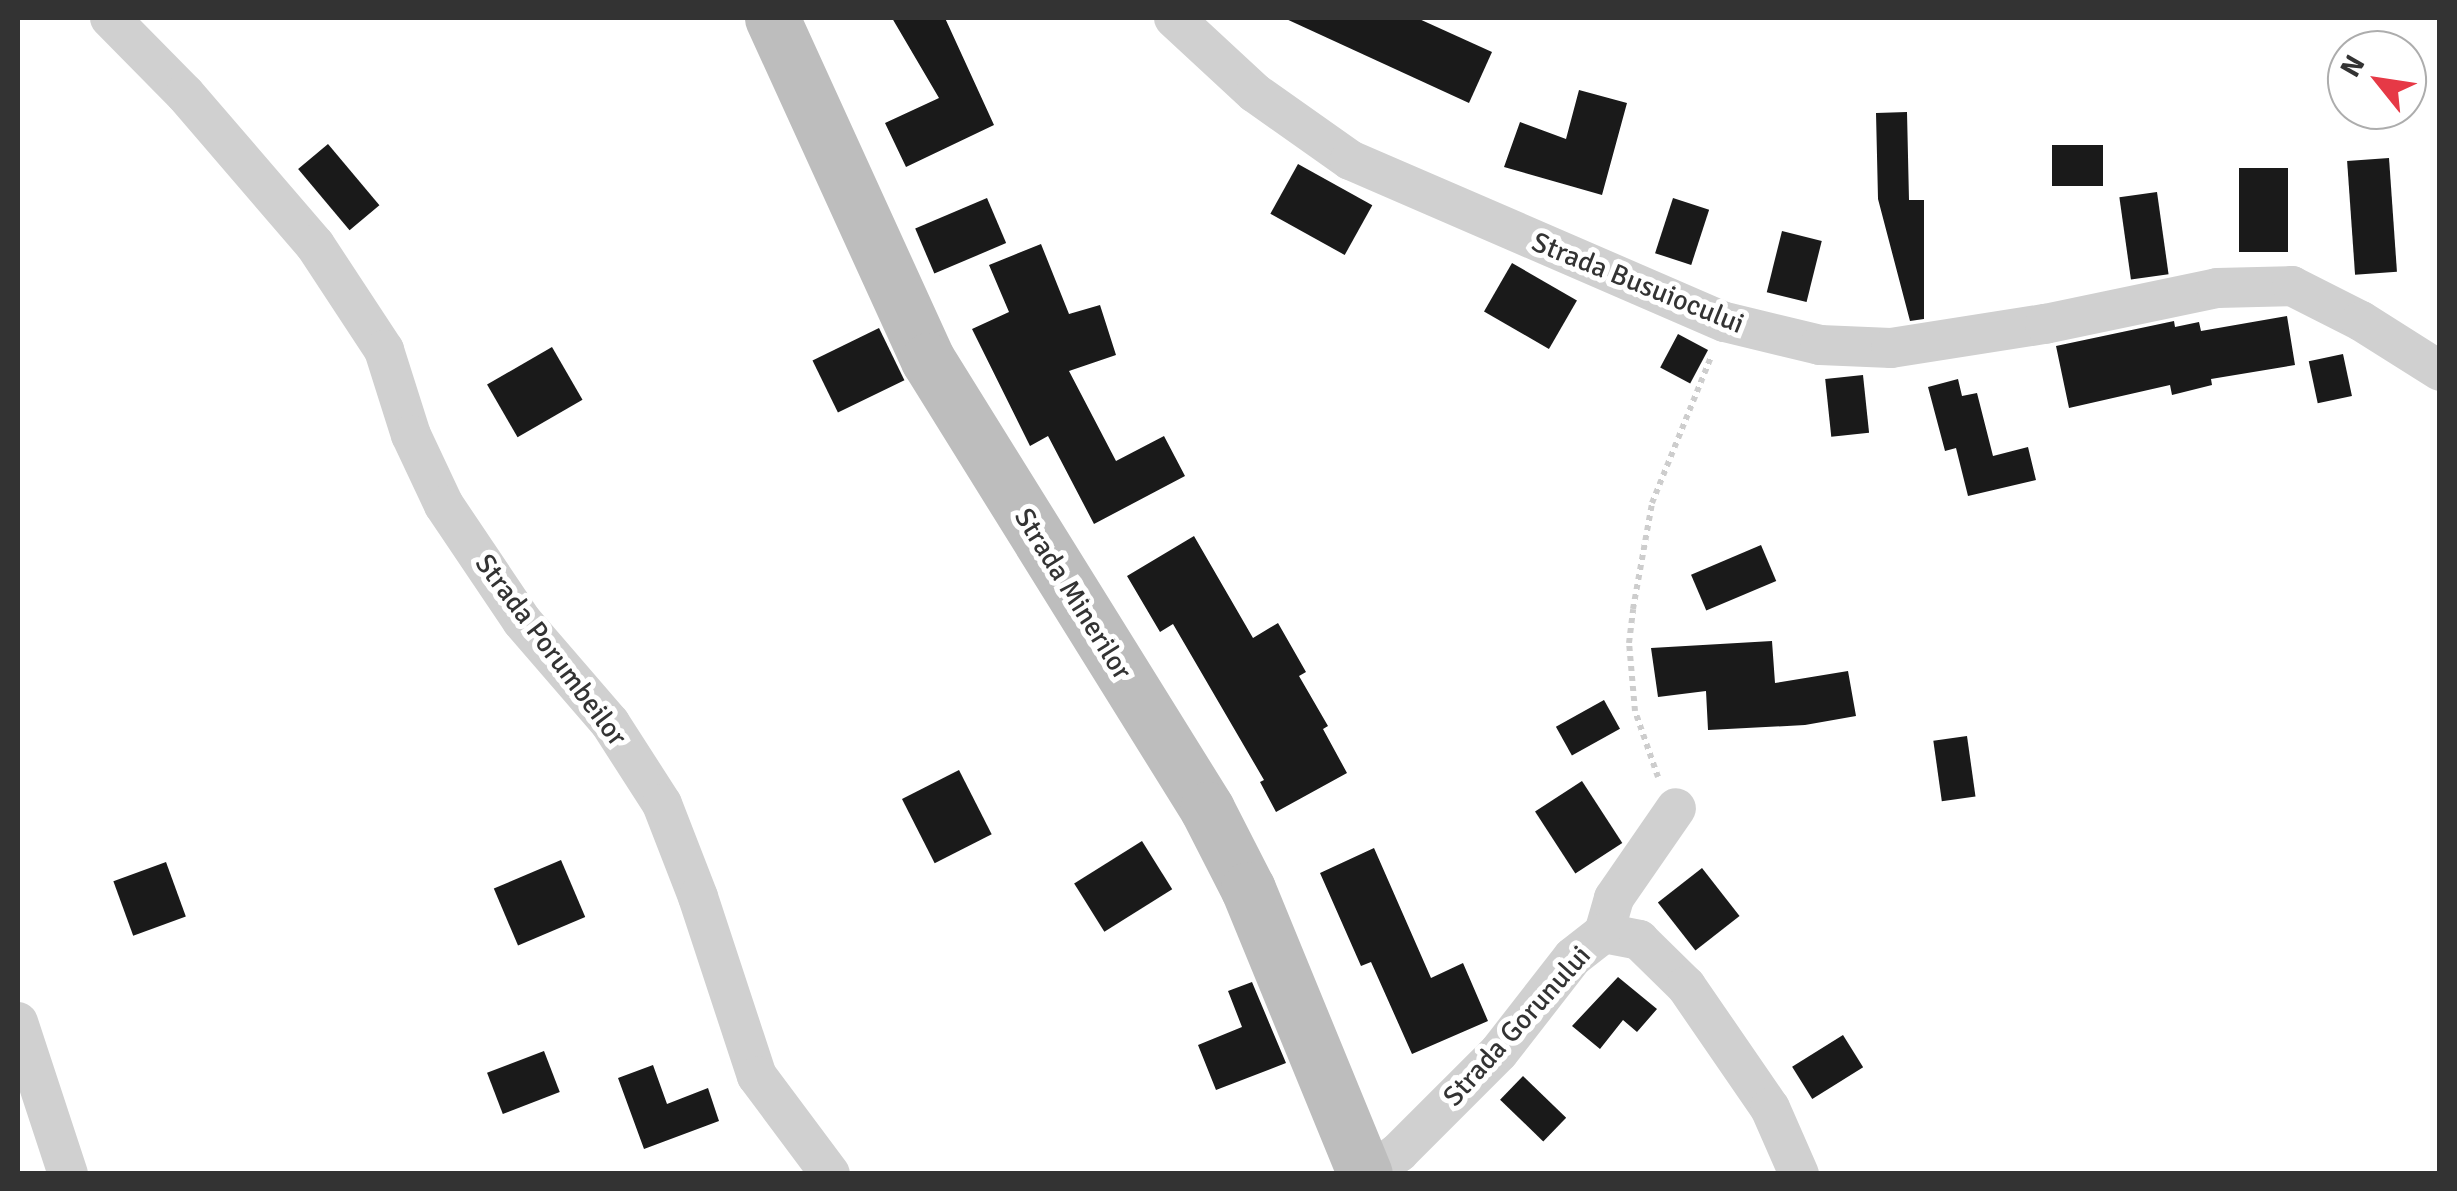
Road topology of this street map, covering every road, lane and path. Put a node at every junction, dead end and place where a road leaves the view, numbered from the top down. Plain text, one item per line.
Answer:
1 (110, 18) edge
2 (772, 18) edge
3 (1174, 18) edge
4 (1725, 322) junction
5 (2440, 371) edge
6 (1676, 808) joint
7 (1604, 933) junction
8 (18, 1022) edge
9 (68, 1174) edge
10 (830, 1174) edge
11 (1367, 1174) edge
12 (1800, 1174) edge

1 - 10 street, Strada Porumbeilor
2 - 11 main road, Strada Minerilor
3 - 4 street, Strada Busuiocului
4 - 5 street, Strada Busuiocului
4 - 6 path
6 - 7 street
7 - 11 street, Strada Gorunului
7 - 12 street, Strada Gorunului
8 - 9 street

